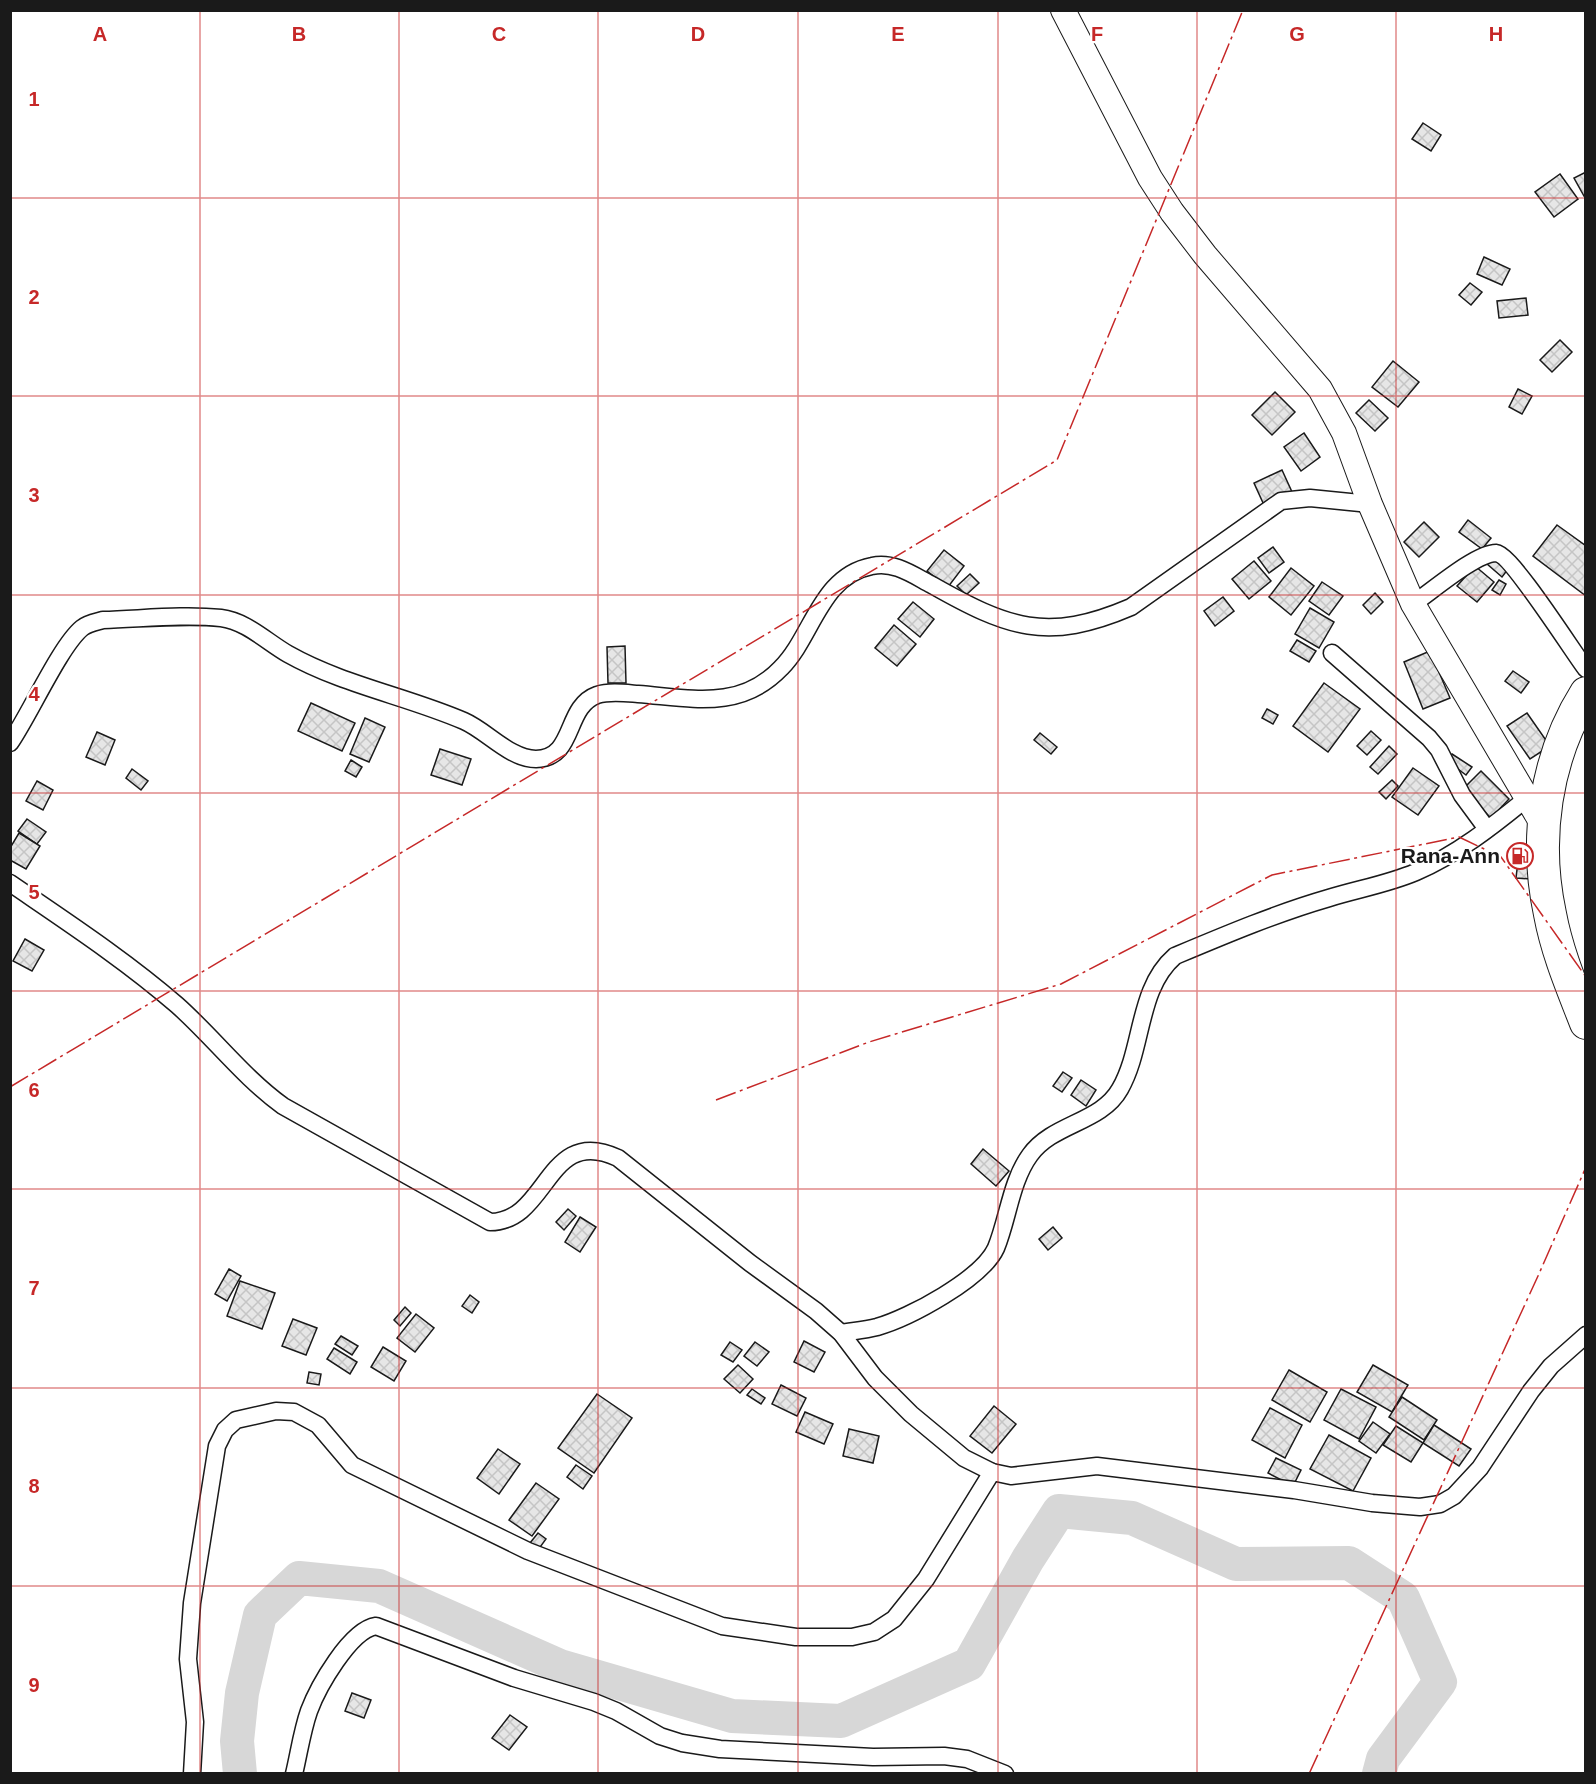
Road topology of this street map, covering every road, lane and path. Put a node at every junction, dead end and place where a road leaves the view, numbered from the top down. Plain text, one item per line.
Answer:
1 (1063, 10) edge
2 (1370, 504) junction
3 (1413, 604) junction
4 (1332, 653) dead end
5 (1586, 669) edge
6 (1586, 693) edge
7 (10, 743) edge
8 (1526, 799) junction
9 (1544, 827) junction
10 (1487, 829) junction
11 (10, 883) edge
12 (1586, 1023) edge
13 (841, 1333) junction
14 (1586, 1335) edge
15 (992, 1472) junction
16 (192, 1773) edge
17 (294, 1773) edge
18 (1005, 1773) edge

1 - 2 street
2 - 3 street
2 - 7 street
3 - 5 street
3 - 8 street
4 - 10 street
6 - 9 highway
8 - 9 street
8 - 10 street
9 - 12 highway
10 - 13 street
11 - 13 street
13 - 15 street
14 - 15 street
15 - 16 street
17 - 18 street

